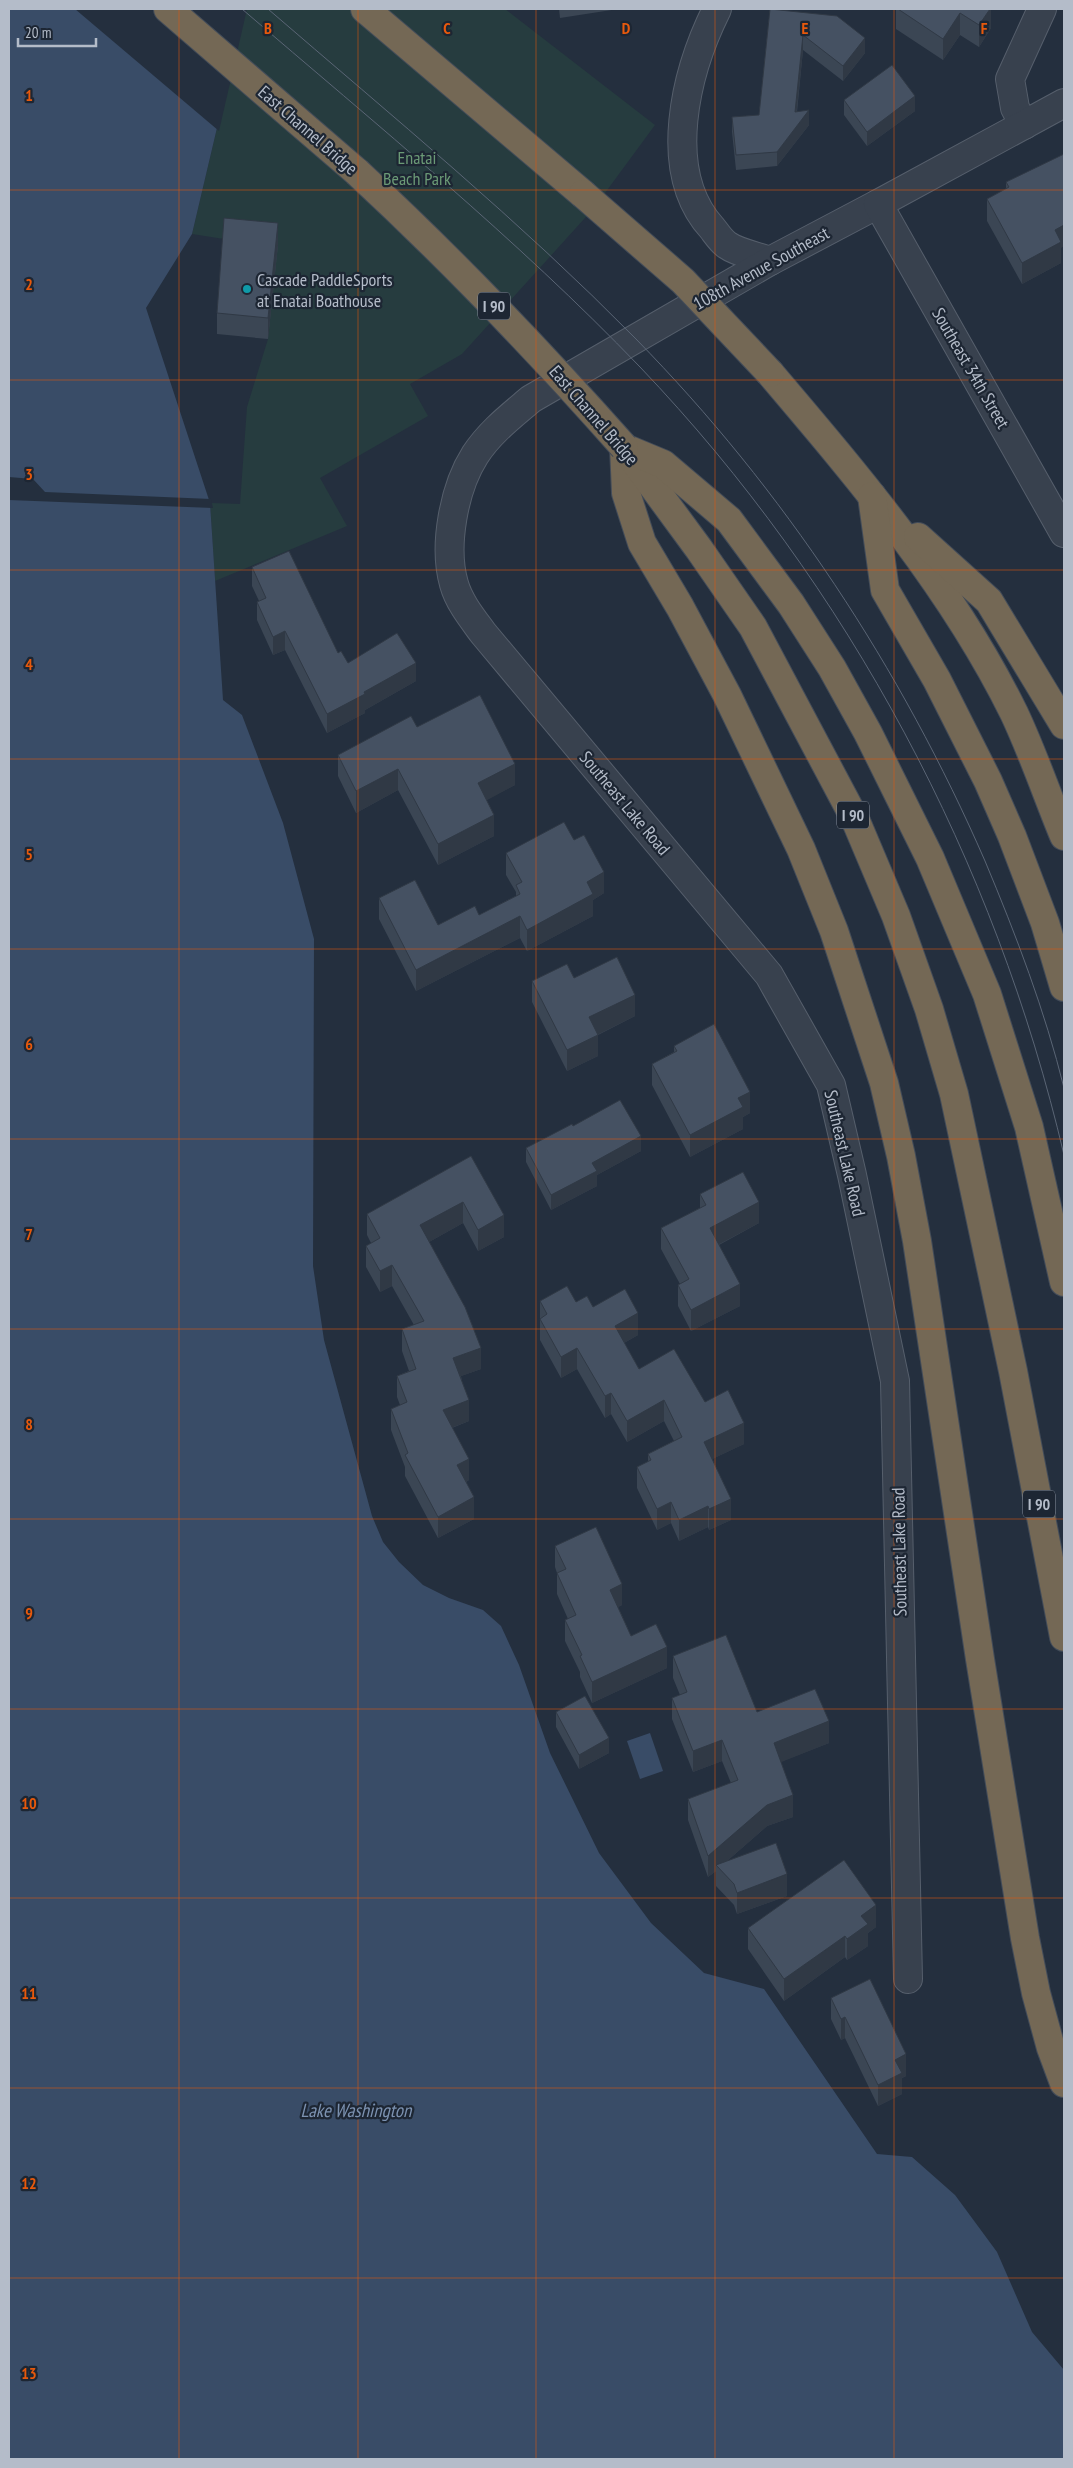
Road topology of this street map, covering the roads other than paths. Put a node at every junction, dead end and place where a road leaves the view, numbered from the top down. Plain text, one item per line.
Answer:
1 (168, 9) edge
2 (365, 9) edge
3 (717, 9) edge
4 (1042, 9) edge
5 (1064, 103) edge
6 (1024, 124) junction
7 (878, 204) junction
8 (770, 261) junction
9 (624, 447) junction
10 (475, 456) joint
11 (645, 478) junction
12 (872, 495) junction
13 (1064, 533) edge
14 (1064, 725) edge
15 (1064, 836) edge
16 (1064, 987) edge
17 (1064, 1282) edge
18 (1013, 1371) junction
19 (1064, 1552) edge
20 (1064, 1637) edge
21 (908, 1978) dead end
22 (1064, 2083) edge

1 - 9 highway, East Channel Bridge / I 90, bridge
2 - 12 highway, bridge
3 - 8 street
4 - 6 street
5 - 6 street, 108th Avenue Southeast
6 - 7 street, 108th Avenue Southeast
7 - 8 street, 108th Avenue Southeast
7 - 13 street, Southeast 34th Street
8 - 10 street, 108th Avenue Southeast
9 - 11 highway
9 - 11 highway
10 - 21 street, Southeast Lake Road
11 - 17 highway
11 - 18 highway, I 90
11 - 22 highway
12 - 14 highway
12 - 15 highway
12 - 16 highway
18 - 19 highway
18 - 20 highway, I 90

